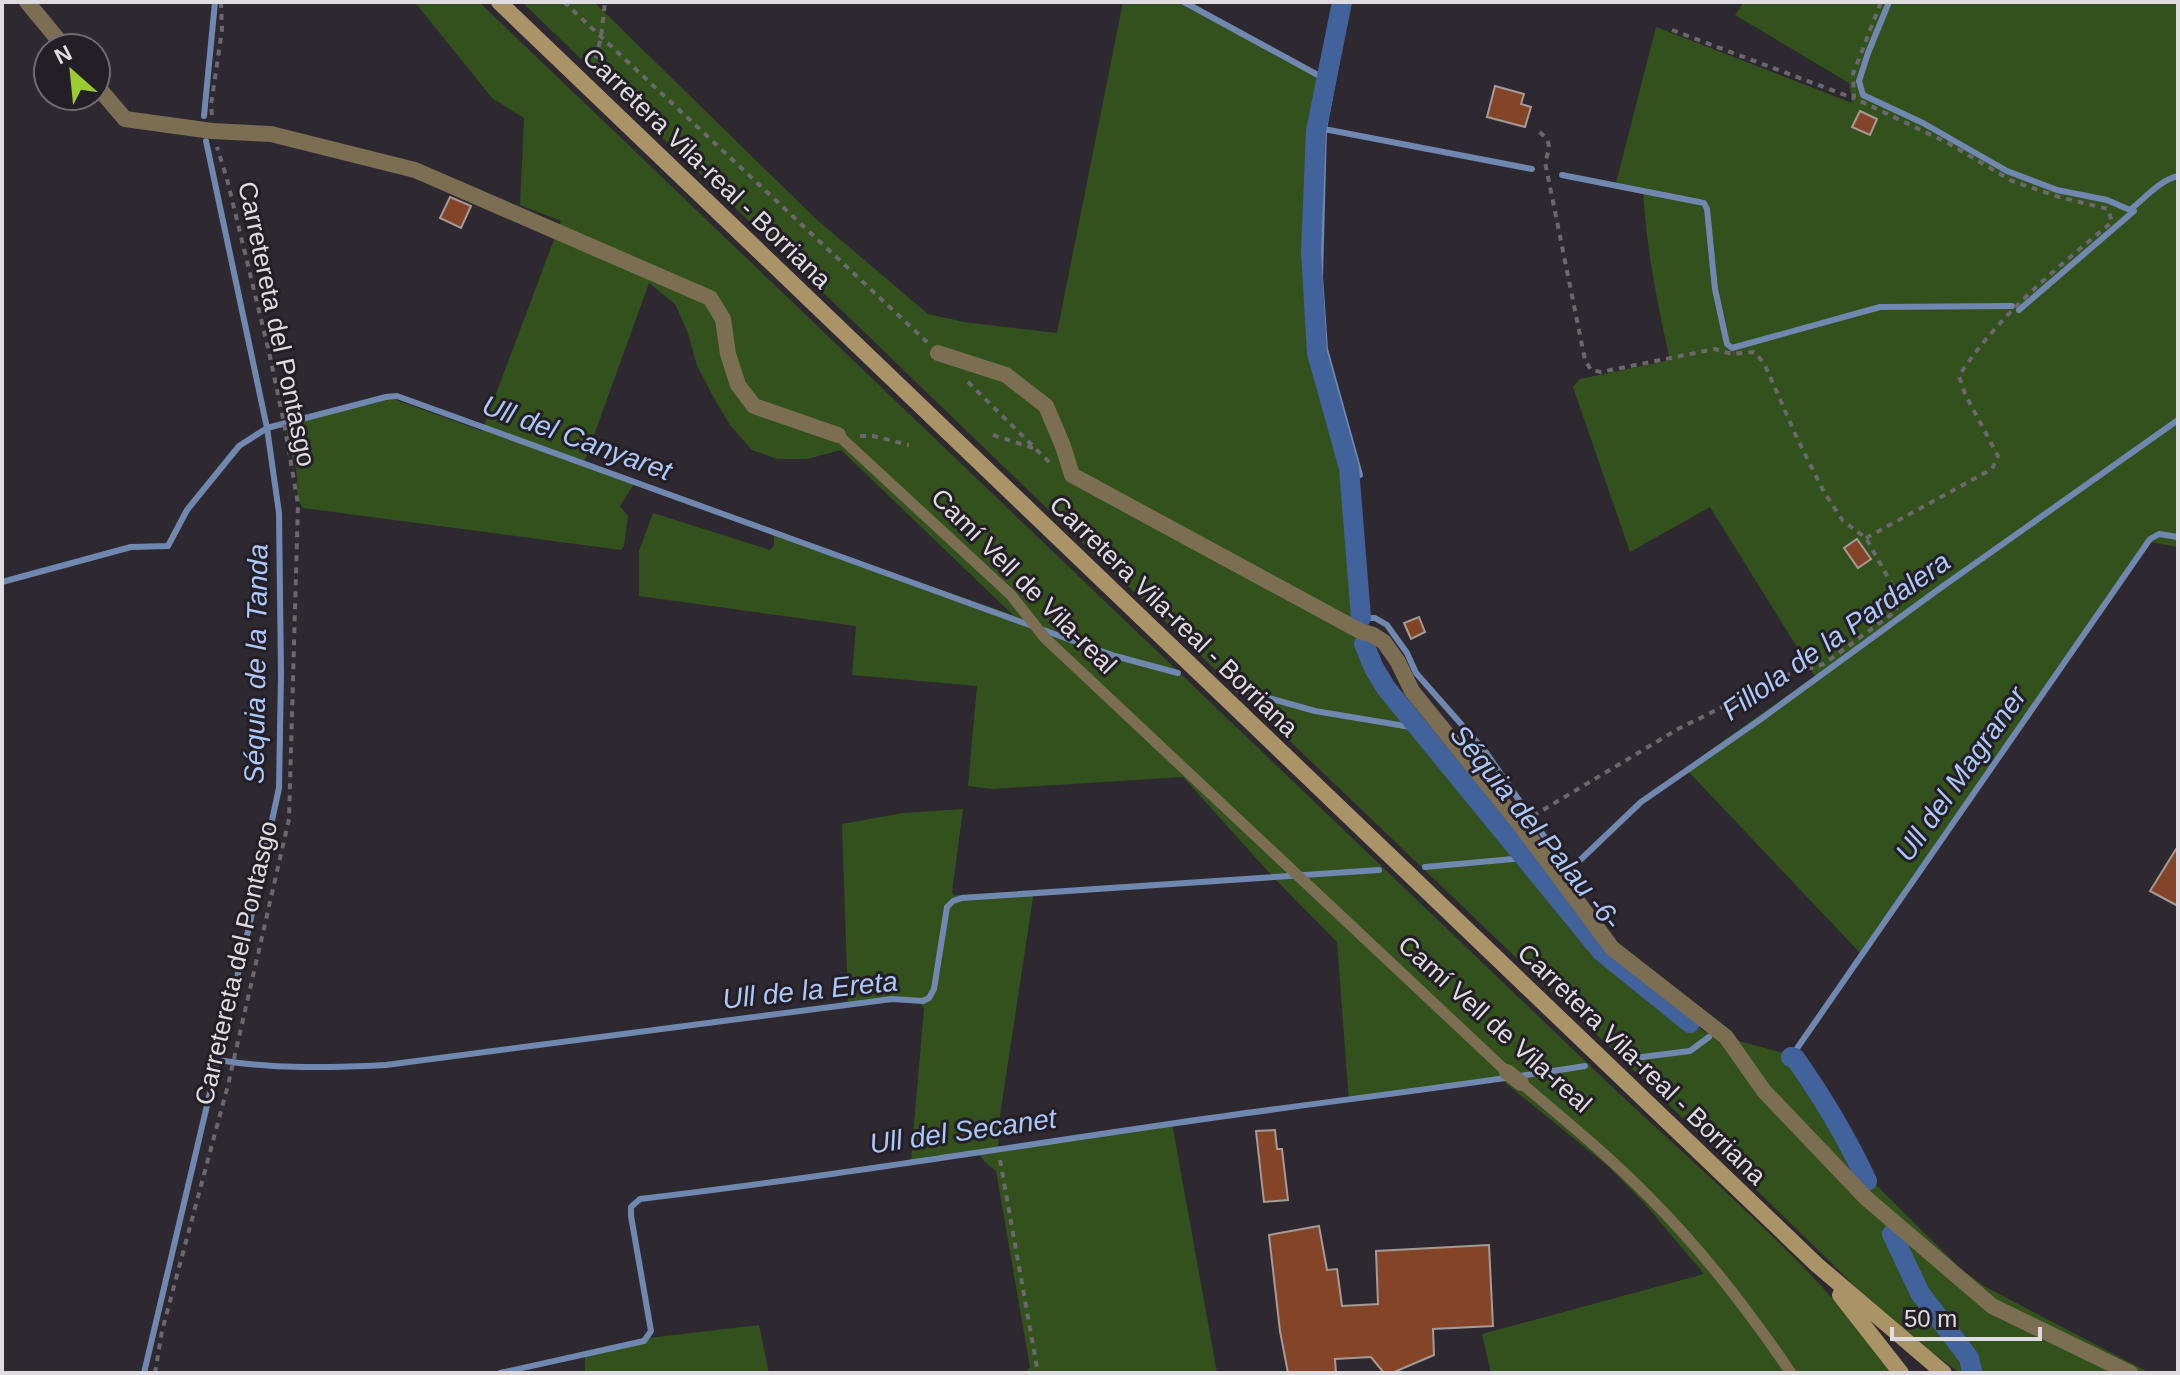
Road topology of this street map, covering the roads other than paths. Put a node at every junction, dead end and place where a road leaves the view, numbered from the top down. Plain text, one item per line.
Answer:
1 (27, 2) edge
2 (499, 2) edge
3 (52, 32) edge
4 (112, 104) edge
5 (938, 353) road end
6 (838, 435) joint
7 (1507, 1072) joint
8 (1521, 1083) joint
9 (1817, 1265) junction
10 (1791, 1373) edge
11 (1901, 1373) edge
12 (1944, 1373) edge
13 (2130, 1373) edge

1 - 3 street
2 - 9 main road, Carretera Vila-real - Borriana
4 - 6 street, Camí Vell de Vila-real
5 - 13 street
6 - 7 lane, Camí Vell de Vila-real
7 - 8 street, Camí Vell de Vila-real
8 - 10 lane, Camí Vell de Vila-real
9 - 11 main road, Carretera Vila-real - Borriana
9 - 12 main road, Carretera Vila-real - Borriana

